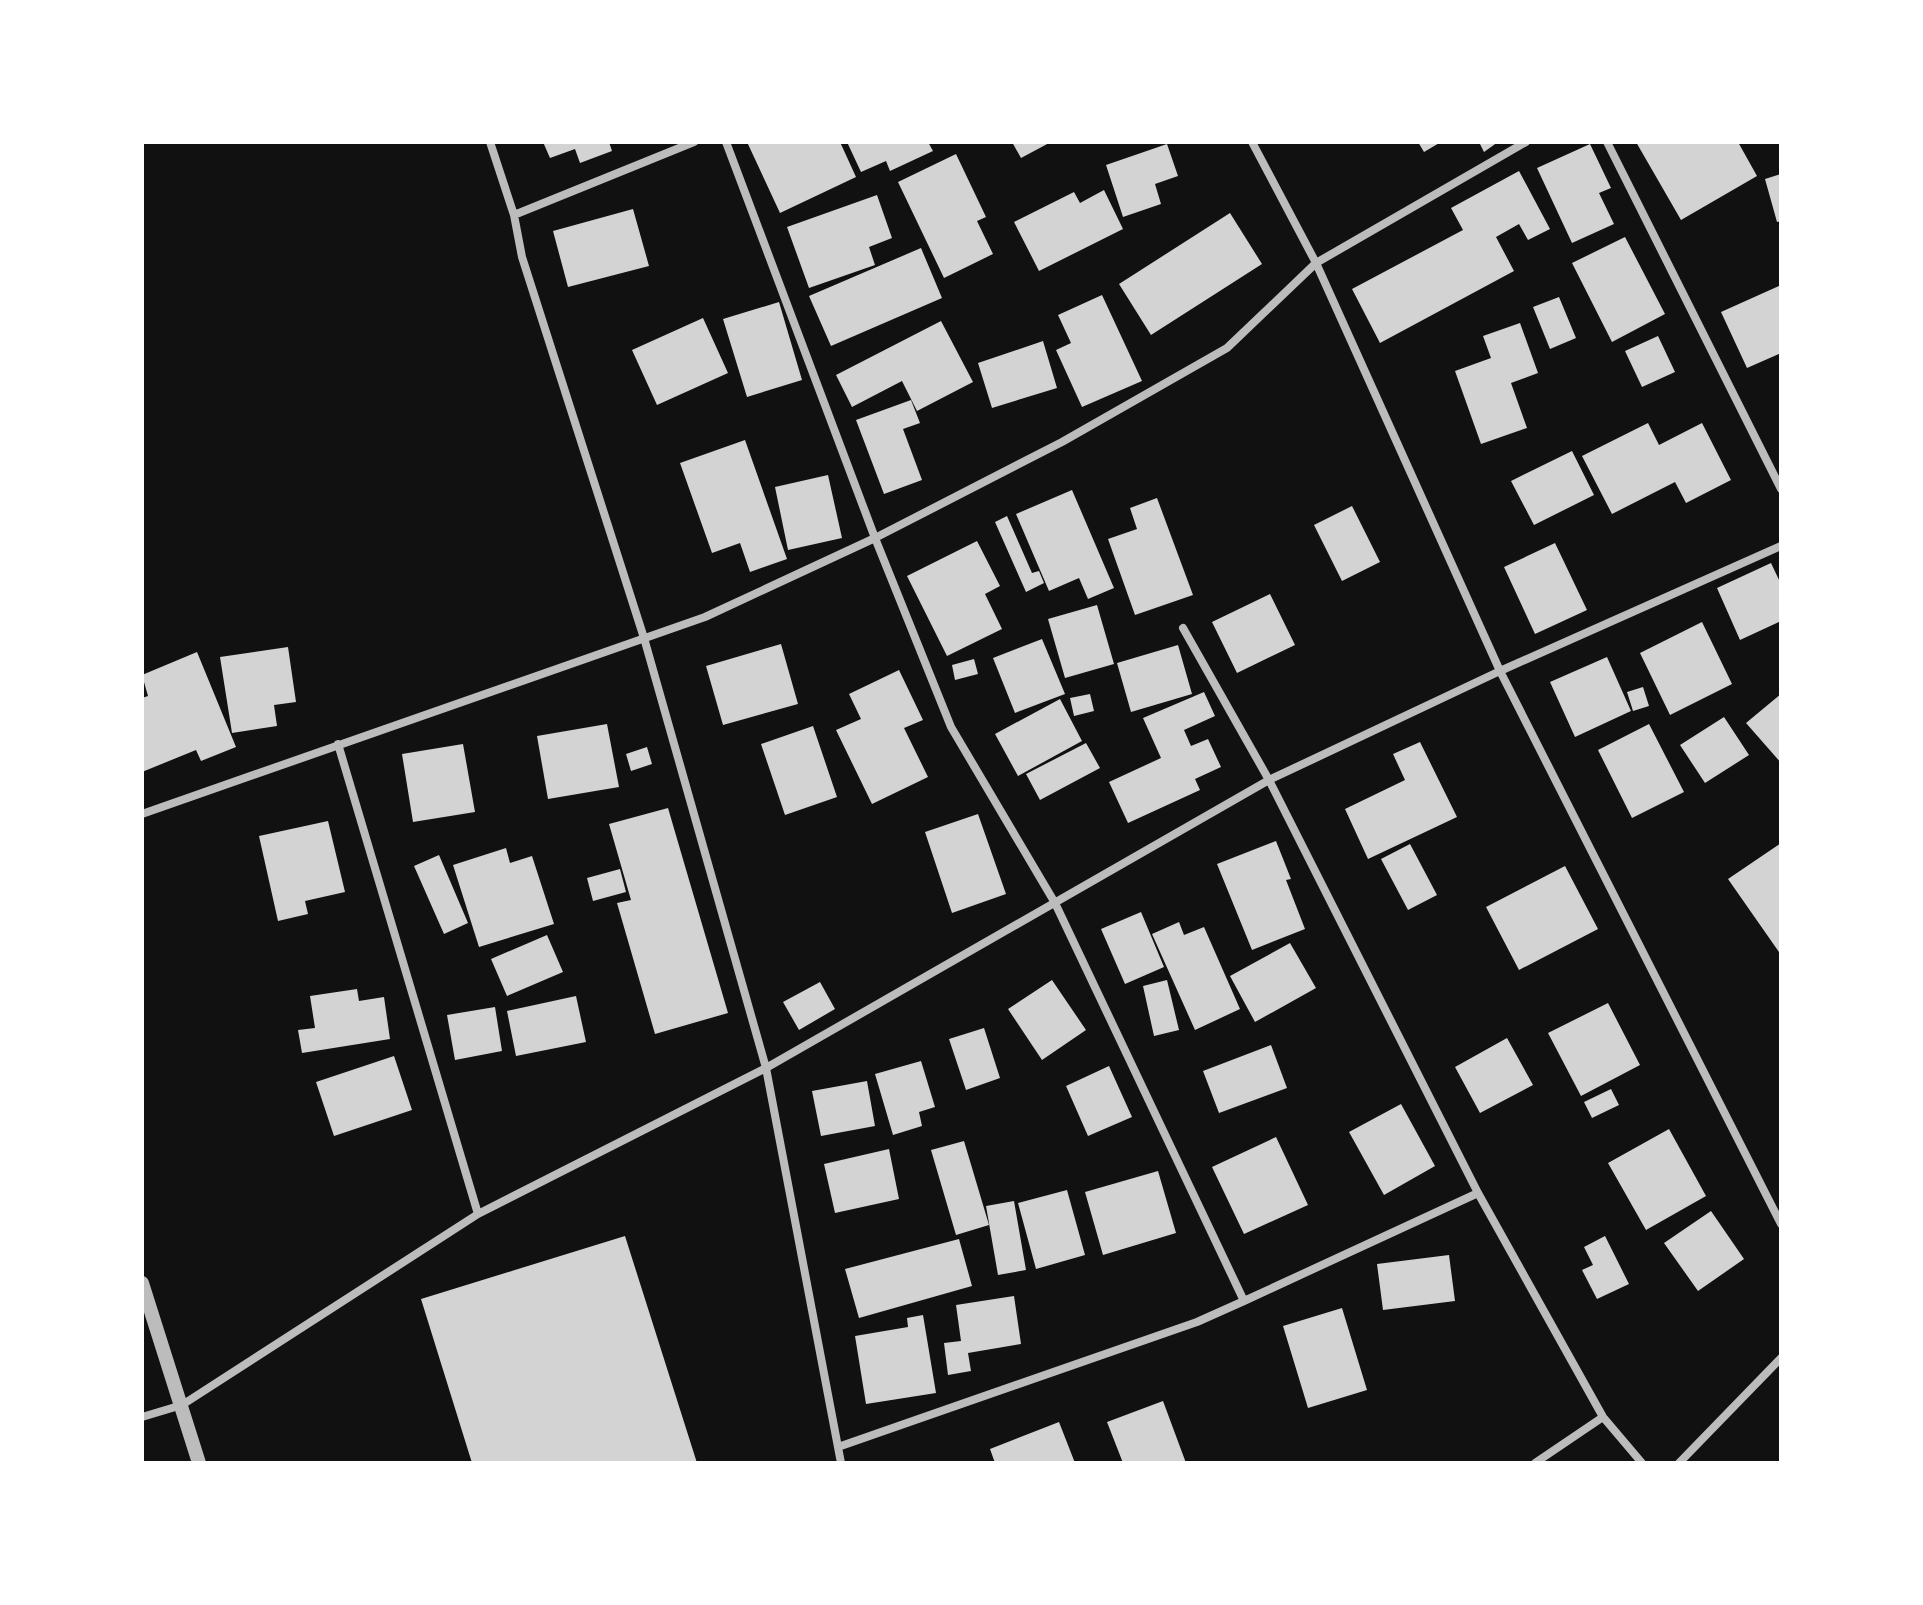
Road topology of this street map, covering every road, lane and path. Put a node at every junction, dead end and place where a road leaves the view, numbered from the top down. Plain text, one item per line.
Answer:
1 (490, 142) edge
2 (694, 142) edge
3 (726, 142) edge
4 (1252, 142) edge
5 (1526, 142) edge
6 (1607, 142) edge
7 (514, 215) junction
8 (1316, 263) junction
9 (1781, 489) edge
10 (875, 538) junction
11 (1781, 546) edge
12 (1183, 628) dead end
13 (644, 638) junction
14 (1500, 671) junction
15 (338, 744) junction
16 (1269, 780) junction
17 (142, 814) edge
18 (1055, 903) junction
19 (766, 1068) junction
20 (1478, 1193) junction
21 (478, 1214) junction
22 (1781, 1224) edge
23 (142, 1283) edge
24 (1244, 1301) junction
25 (1781, 1358) edge
26 (182, 1405) junction
27 (142, 1417) edge
28 (1603, 1417) junction
29 (838, 1447) junction
30 (199, 1463) edge
31 (841, 1463) edge
32 (1535, 1463) edge
33 (1642, 1463) edge
34 (1679, 1463) edge

1 - 7 street
2 - 7 street
3 - 10 street
4 - 8 street
5 - 8 street
6 - 9 street
7 - 13 street
8 - 10 street
8 - 14 street
10 - 13 street
10 - 18 street
11 - 14 street
12 - 16 street
13 - 15 street
13 - 19 street
14 - 16 street
14 - 22 street
15 - 17 street
15 - 21 street
16 - 18 street
16 - 20 street
18 - 19 street
18 - 24 street
19 - 21 street
19 - 29 street
20 - 24 street
20 - 28 street
21 - 26 street
23 - 26 street
24 - 29 street
25 - 34 street
26 - 27 street
26 - 30 street
28 - 32 street
28 - 33 street
29 - 31 street

